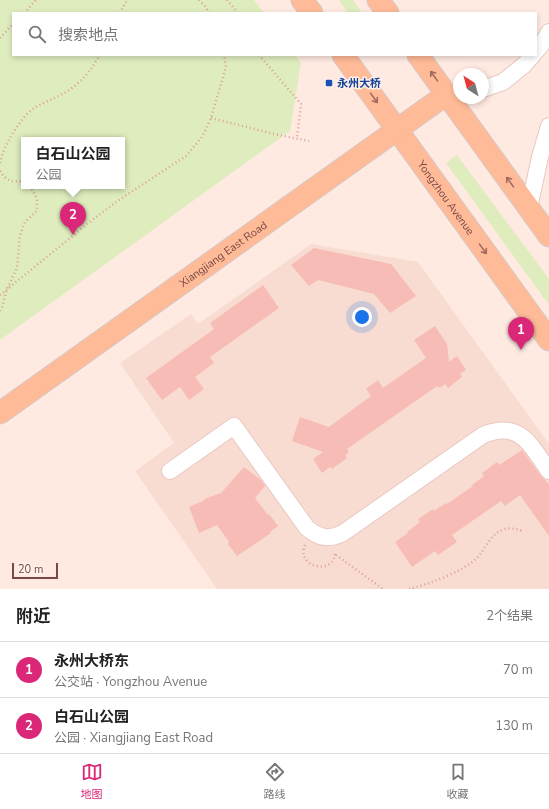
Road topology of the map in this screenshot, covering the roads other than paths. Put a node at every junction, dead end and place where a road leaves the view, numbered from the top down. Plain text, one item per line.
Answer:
1 (302, 0) edge
2 (378, 0) edge
3 (311, 12) edge
4 (387, 12) edge
5 (549, 32) edge
6 (537, 50) edge
7 (343, 56) edge
8 (419, 56) edge
9 (532, 56) edge
10 (489, 87) edge
11 (453, 94) edge
12 (460, 104) edge
13 (549, 126) edge
14 (397, 130) junction
15 (529, 208) junction
16 (549, 236) edge
17 (549, 340) edge
18 (0, 413) edge
19 (170, 471) dead end
20 (549, 471) edge

1 - 3 main road
2 - 4 main road
5 - 6 street
7 -> 14 main road, Yongzhou Avenue
11 -> 8 main road
9 - 10 street
11 - 14 main road, Xiangjiang East Road
15 -> 12 main road
13 - 15 street
14 -> 17 main road, Yongzhou Avenue
14 - 18 main road, Xiangjiang East Road
15 - 16 main road
19 - 20 street

